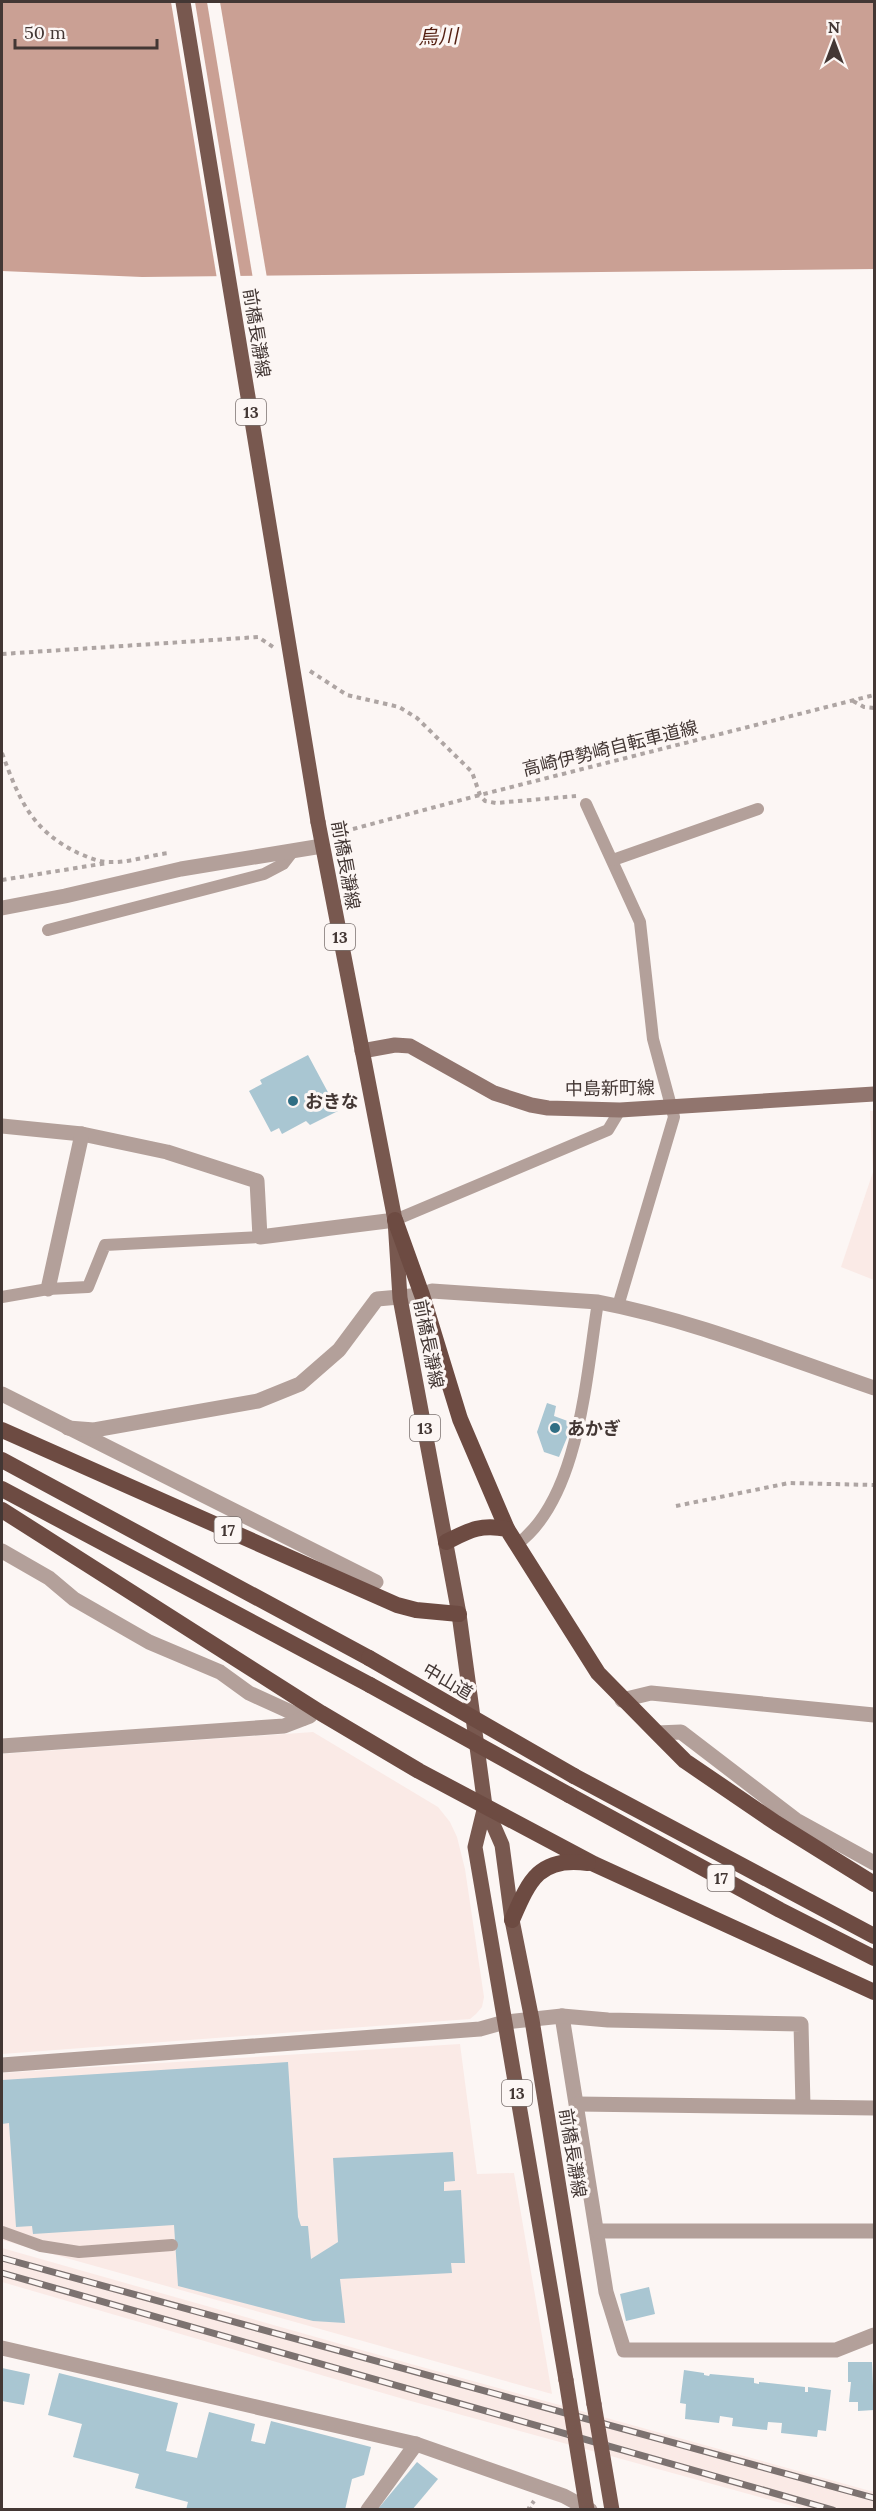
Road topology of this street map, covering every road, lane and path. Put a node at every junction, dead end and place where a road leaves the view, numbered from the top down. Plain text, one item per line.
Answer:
1 (183, 2) edge
2 (278, 650) dead end
3 (2, 654) edge
4 (308, 669) dead end
5 (874, 695) edge
6 (852, 700) junction
7 (874, 708) edge
8 (2, 753) edge
9 (480, 795) junction
10 (586, 804) joint
11 (758, 809) dead end
12 (353, 829) dead end
13 (322, 846) junction
14 (293, 851) junction
15 (176, 852) dead end
16 (613, 860) junction
17 (110, 862) junction
18 (2, 880) edge
19 (2, 908) edge
20 (48, 930) dead end
21 (362, 1051) junction
22 (874, 1094) edge
23 (672, 1106) junction
24 (620, 1110) junction
25 (2, 1126) edge
26 (82, 1134) junction
27 (395, 1220) junction
28 (260, 1237) junction
29 (48, 1288) junction
30 (422, 1295) junction
31 (2, 1297) edge
32 (400, 1298) junction
33 (598, 1302) junction
34 (618, 1306) junction
35 (874, 1388) edge
36 (2, 1394) edge
37 (68, 1428) junction
38 (2, 1430) edge
39 (2, 1460) edge
40 (874, 1485) edge
41 (2, 1489) edge
42 (676, 1506) dead end
43 (2, 1510) edge
44 (507, 1529) junction
45 (446, 1542) junction
46 (516, 1545) junction
47 (2, 1551) edge
48 (376, 1582) dead end
49 (459, 1614) junction
50 (622, 1700) junction
51 (321, 1713) junction
52 (874, 1715) edge
53 (304, 1718) junction
54 (657, 1733) junction
55 (2, 1746) edge
56 (485, 1806) junction
57 (874, 1863) edge
58 (594, 1864) junction
59 (874, 1884) edge
60 (512, 1920) junction
61 (874, 1936) edge
62 (874, 1958) edge
63 (874, 1992) edge
64 (562, 2016) junction
65 (532, 2020) junction
66 (505, 2022) junction
67 (2, 2065) edge
68 (577, 2104) junction
69 (803, 2106) junction
70 (874, 2108) edge
71 (598, 2231) junction
72 (874, 2231) edge
73 (2, 2232) edge
74 (172, 2245) dead end
75 (874, 2335) edge
76 (2, 2348) edge
77 (416, 2444) junction
78 (565, 2503) edge
79 (368, 2510) edge
80 (588, 2510) edge
81 (612, 2510) edge

1 - 13 main road, 前橋長瀞線 / 13, bridge
2 - 3 path
4 - 9 path
5 - 6 path, 高崎伊勢崎自転車道線
6 - 7 path
6 - 9 path, 高崎伊勢崎自転車道線
8 - 17 path
9 - 10 path
9 - 12 path, 高崎伊勢崎自転車道線
10 - 16 lane
11 - 16 lane
13 - 14 street
13 - 21 main road, 前橋長瀞線 / 13
14 - 19 street
14 - 20 lane
15 - 17 path
16 - 23 lane
17 - 18 path
21 - 24 main road, 中島新町線
21 - 27 main road, 前橋長瀞線 / 13
22 - 23 main road, 中島新町線
23 - 24 main road, 中島新町線
23 - 34 lane
24 - 27 lane
25 - 26 street
26 - 28 street
26 - 29 street
27 - 28 street
27 - 30 highway
27 - 32 main road, 前橋長瀞線 / 13
28 - 29 lane
29 - 31 lane
30 - 32 street
30 - 33 street
30 - 44 highway
32 - 37 street
32 - 45 main road, 前橋長瀞線 / 13
33 - 34 street
33 - 46 lane
34 - 35 street
36 - 37 street
37 - 48 street
38 - 49 highway, 17
39 - 61 highway, 中山道 / 17, bridge
40 - 42 path
41 - 62 highway, 17, bridge
43 - 51 highway, 17
44 - 45 highway
44 - 46 highway
45 - 49 main road, 前橋長瀞線 / 13
46 - 50 highway
47 - 53 street
49 - 56 main road, 前橋長瀞線 / 13
50 - 52 street
50 - 54 highway
51 - 53 street
51 - 56 highway, 17
53 - 55 street
54 - 57 street
54 - 59 highway
56 - 58 highway, 17
56 - 60 main road, 前橋長瀞線 / 13
56 - 66 main road, 前橋長瀞線 / 13
58 - 60 highway
58 - 63 highway, 17
60 - 65 main road, 前橋長瀞線 / 13
64 - 65 street
64 - 68 street
64 - 69 street
65 - 66 street
65 - 81 main road, 前橋長瀞線 / 13, bridge
66 - 67 street
66 - 80 main road, 前橋長瀞線 / 13, bridge
68 - 69 street
68 - 71 street
69 - 70 street
71 - 72 street
71 - 75 street
73 - 74 lane
76 - 77 street
77 - 78 street
77 - 79 street
78 - 80 street

